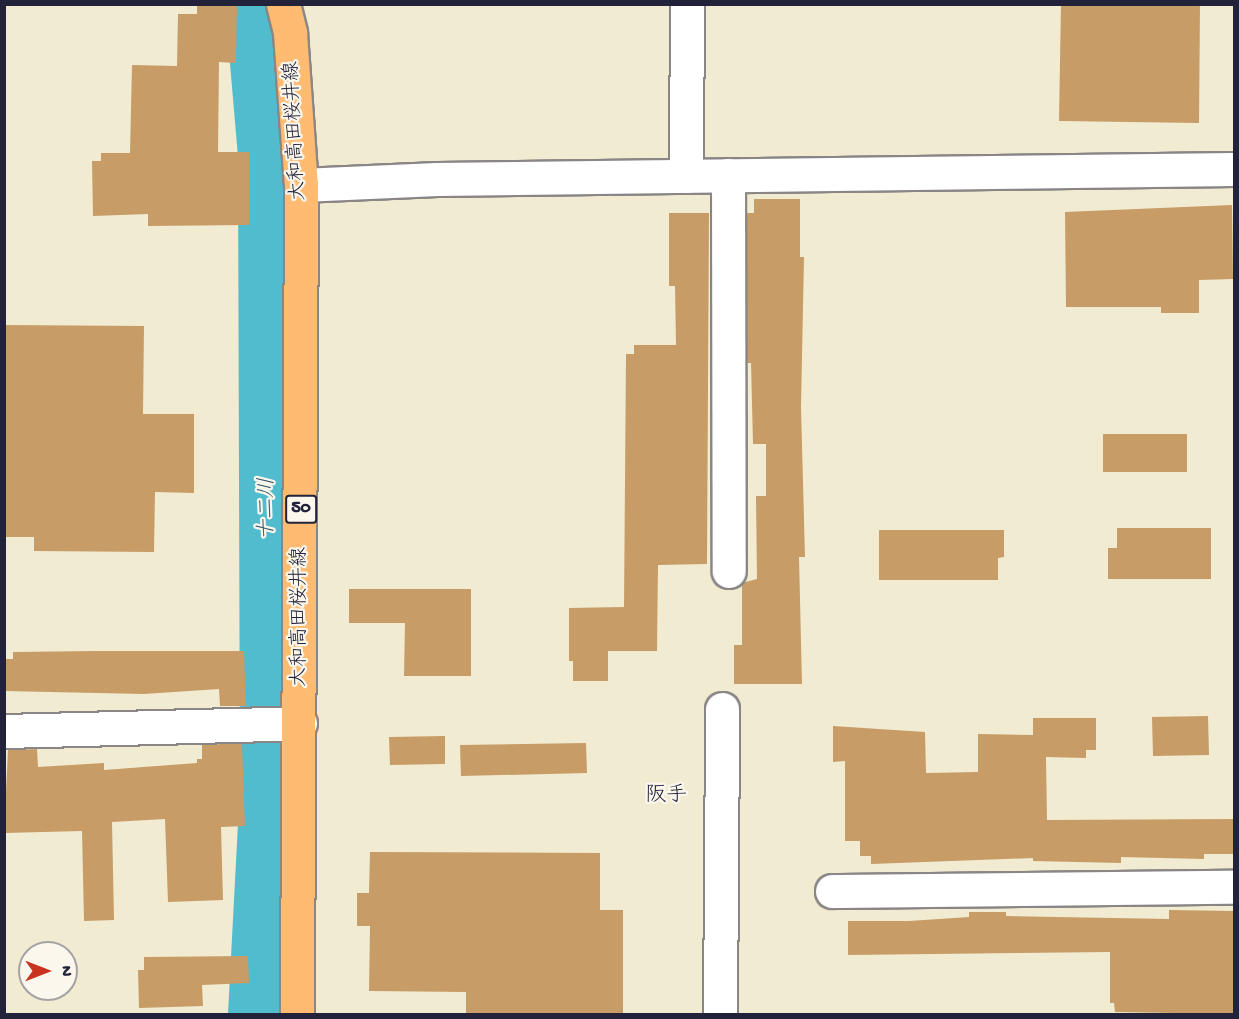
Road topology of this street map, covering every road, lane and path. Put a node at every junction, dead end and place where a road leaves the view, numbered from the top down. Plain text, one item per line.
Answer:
1 (283, 4) edge
2 (687, 4) edge
3 (1234, 169) edge
4 (728, 175) junction
5 (686, 176) junction
6 (301, 185) junction
7 (729, 571) dead end
8 (722, 709) dead end
9 (300, 723) junction
10 (4, 731) edge
11 (1234, 886) edge
12 (832, 891) dead end
13 (297, 1014) edge
14 (720, 1014) edge

1 - 6 main road, 大和高田桜井線 / 50
2 - 5 street
3 - 4 street
4 - 5 street
4 - 7 street
5 - 6 street
6 - 9 main road, 大和高田桜井線 / 50
8 - 14 street
9 - 10 street
9 - 13 main road, 大和高田桜井線 / 50
11 - 12 street

